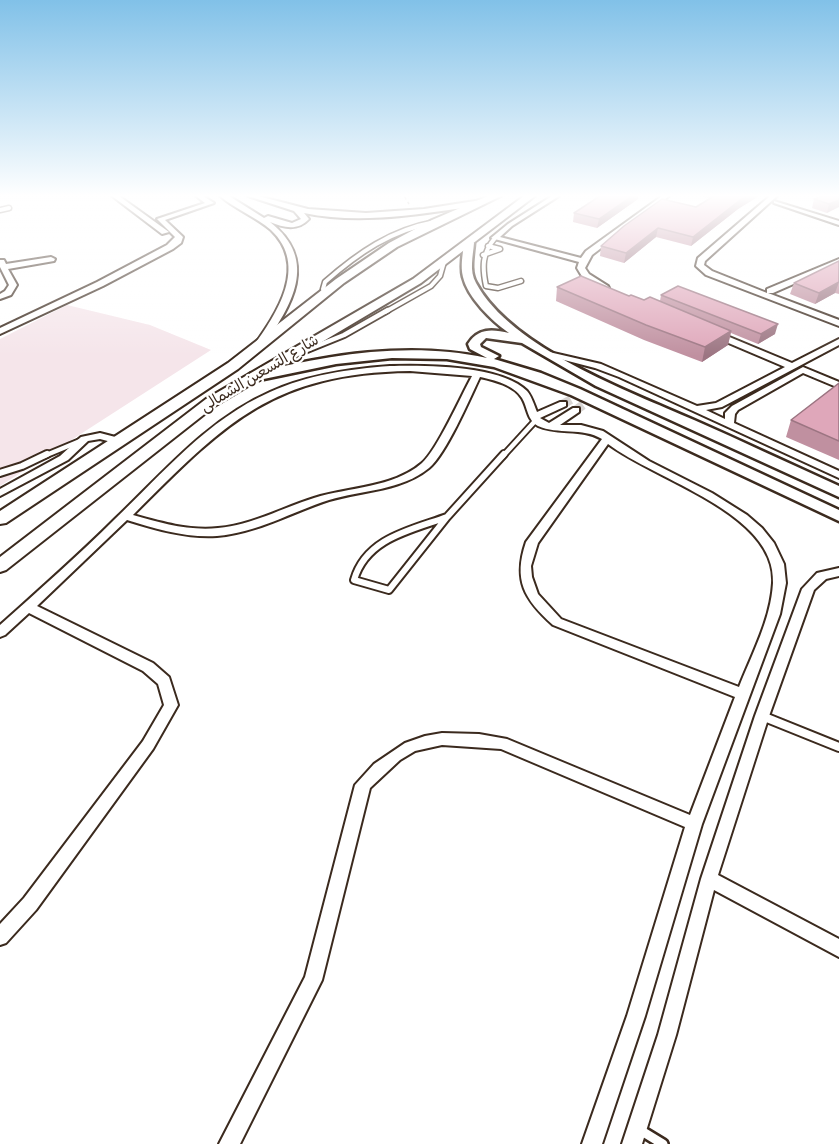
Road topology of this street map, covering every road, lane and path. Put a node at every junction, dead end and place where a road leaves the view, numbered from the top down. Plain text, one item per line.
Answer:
1 (165, 249) edge
2 (288, 249) edge
3 (387, 249) edge
4 (461, 249) edge
5 (469, 249) edge
6 (486, 249) edge
7 (499, 249) edge
8 (539, 249) edge
9 (594, 249) edge
10 (714, 249) edge
11 (722, 249) edge
12 (483, 255) junction
13 (51, 259) dead end
14 (583, 261) junction
15 (839, 261) edge
16 (2, 264) edge
17 (521, 281) dead end
18 (611, 290) edge
19 (770, 291) junction
20 (0, 297) edge
21 (839, 318) edge
22 (839, 323) edge
23 (0, 331) edge
24 (707, 331) edge
25 (839, 342) edge
26 (536, 347) junction
27 (257, 349) junction
28 (839, 351) edge
29 (549, 356) junction
30 (793, 367) junction
31 (803, 370) junction
32 (477, 375) junction
33 (537, 376) junction
34 (254, 377) junction
35 (839, 385) edge
36 (578, 402) junction
37 (696, 409) junction
38 (535, 418) junction
39 (729, 424) junction
40 (550, 427) junction
41 (85, 439) junction
42 (607, 439) junction
43 (119, 441) junction
44 (0, 473) edge
45 (839, 475) edge
46 (839, 492) edge
47 (0, 493) edge
48 (125, 516) junction
49 (447, 517) junction
50 (839, 518) edge
51 (0, 519) edge
52 (0, 566) edge
53 (839, 572) edge
54 (28, 607) junction
55 (0, 632) edge
56 (742, 694) junction
57 (762, 716) junction
58 (839, 747) edge
59 (694, 824) junction
60 (709, 879) junction
61 (0, 937) edge
62 (839, 948) edge
63 (634, 1136) edge
64 (229, 1144) edge
65 (592, 1144) edge
66 (663, 1144) edge

1 - 23 street
2 - 27 street
3 - 27 main road, شارع التسعين الشمالى
4 - 34 main road, شارع التسعين الشمالى
5 - 26 main road
6 - 12 lane
7 - 12 lane
8 - 14 street
9 - 14 street
10 - 22 street
11 - 19 street
12 - 17 lane
13 - 16 street
14 - 18 street
15 - 19 street
16 - 20 street
19 - 21 street
24 - 30 street
25 - 30 street
26 - 29 main road
26 - 33 main road
27 - 43 main road, شارع التسعين الشمالى
28 - 31 street
29 - 37 street
29 - 46 main road
30 - 37 street
31 - 35 street
31 - 39 street
32 - 38 street
32 - 48 street
32 - 48 street
33 - 34 main road
33 - 36 main road
34 - 52 main road, شارع التسعين الشمالى
36 - 38 street
36 - 40 street
36 - 50 main road
37 - 39 street
38 - 40 street
38 - 49 lane
39 - 45 street
40 - 42 street
41 - 43 street
41 - 44 lane
41 - 47 street
42 - 56 street
42 - 56 street
43 - 51 main road, شارع التسعين الشمالى
48 - 54 street
49 - 49 lane
53 - 57 street
54 - 55 street
54 - 61 street
56 - 59 street
57 - 58 lane
57 - 60 street
59 - 64 street
59 - 65 street
60 - 62 street
60 - 63 street
63 - 66 lane

